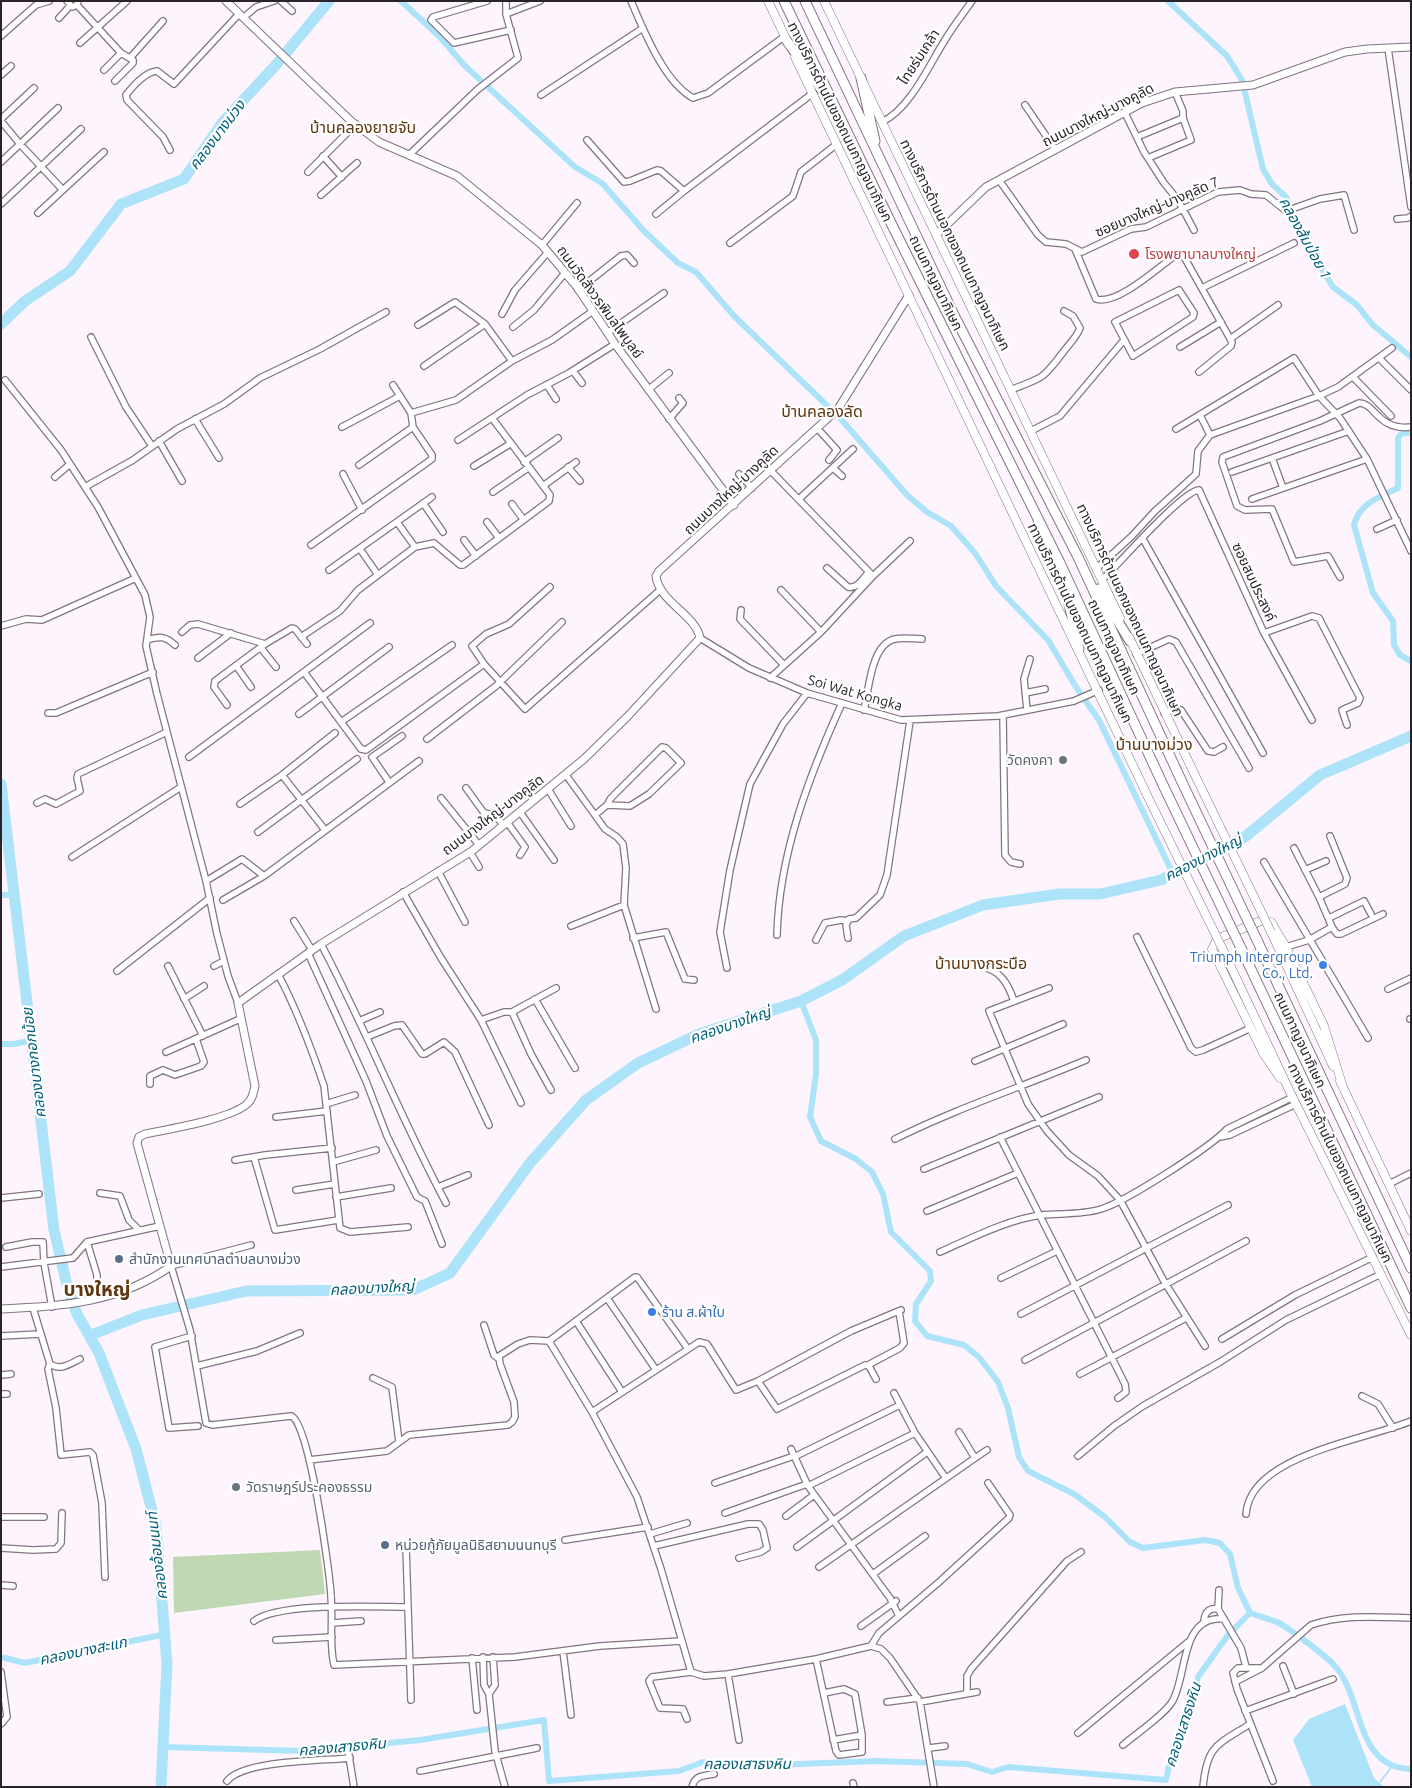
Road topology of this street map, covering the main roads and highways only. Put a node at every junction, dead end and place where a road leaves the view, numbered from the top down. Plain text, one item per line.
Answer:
1 (768, 1) edge
2 (784, 1) edge
3 (805, 1) edge
4 (828, 3) edge
5 (786, 38) junction
6 (861, 78) junction
7 (836, 110) junction
8 (880, 159) junction
9 (1078, 557) junction
10 (1060, 563) junction
11 (1130, 641) junction
12 (1079, 649) junction
13 (1342, 1084) junction
14 (1293, 1098) junction
15 (1411, 1231) edge
16 (1411, 1268) edge
17 (1411, 1308) edge
18 (1411, 1335) edge

1 - 5 main road, ทางบริการด้านในของถนนกาญจนาภิเษก
2 - 7 highway, ถนนกาญจนาภิเษก
3 - 8 highway, ถนนกาญจนาภิเษก
4 - 6 main road, ทางบริการด้านนอกของถนนกาญจนาภิเษก
5 - 7 highway
5 - 12 main road, ทางบริการด้านในของถนนกาญจนาภิเษก
6 - 8 highway
6 - 11 main road, ทางบริการด้านนอกของถนนกาญจนาภิเษก
7 - 10 highway, ถนนกาญจนาภิเษก
8 - 9 highway, ถนนกาญจนาภิเษก
9 - 11 highway
9 - 16 highway, ถนนกาญจนาภิเษก, bridge
10 - 12 highway
10 - 17 highway, ถนนกาญจนาภิเษก, bridge
11 - 13 main road, ทางบริการด้านนอกของถนนกาญจนาภิเษก, bridge
12 - 14 main road, ทางบริการด้านในของถนนกาญจนาภิเษก, bridge
13 - 14 main road
13 - 15 main road, ทางบริการด้านนอกของถนนกาญจนาภิเษก
14 - 18 main road, ทางบริการด้านในของถนนกาญจนาภิเษก

